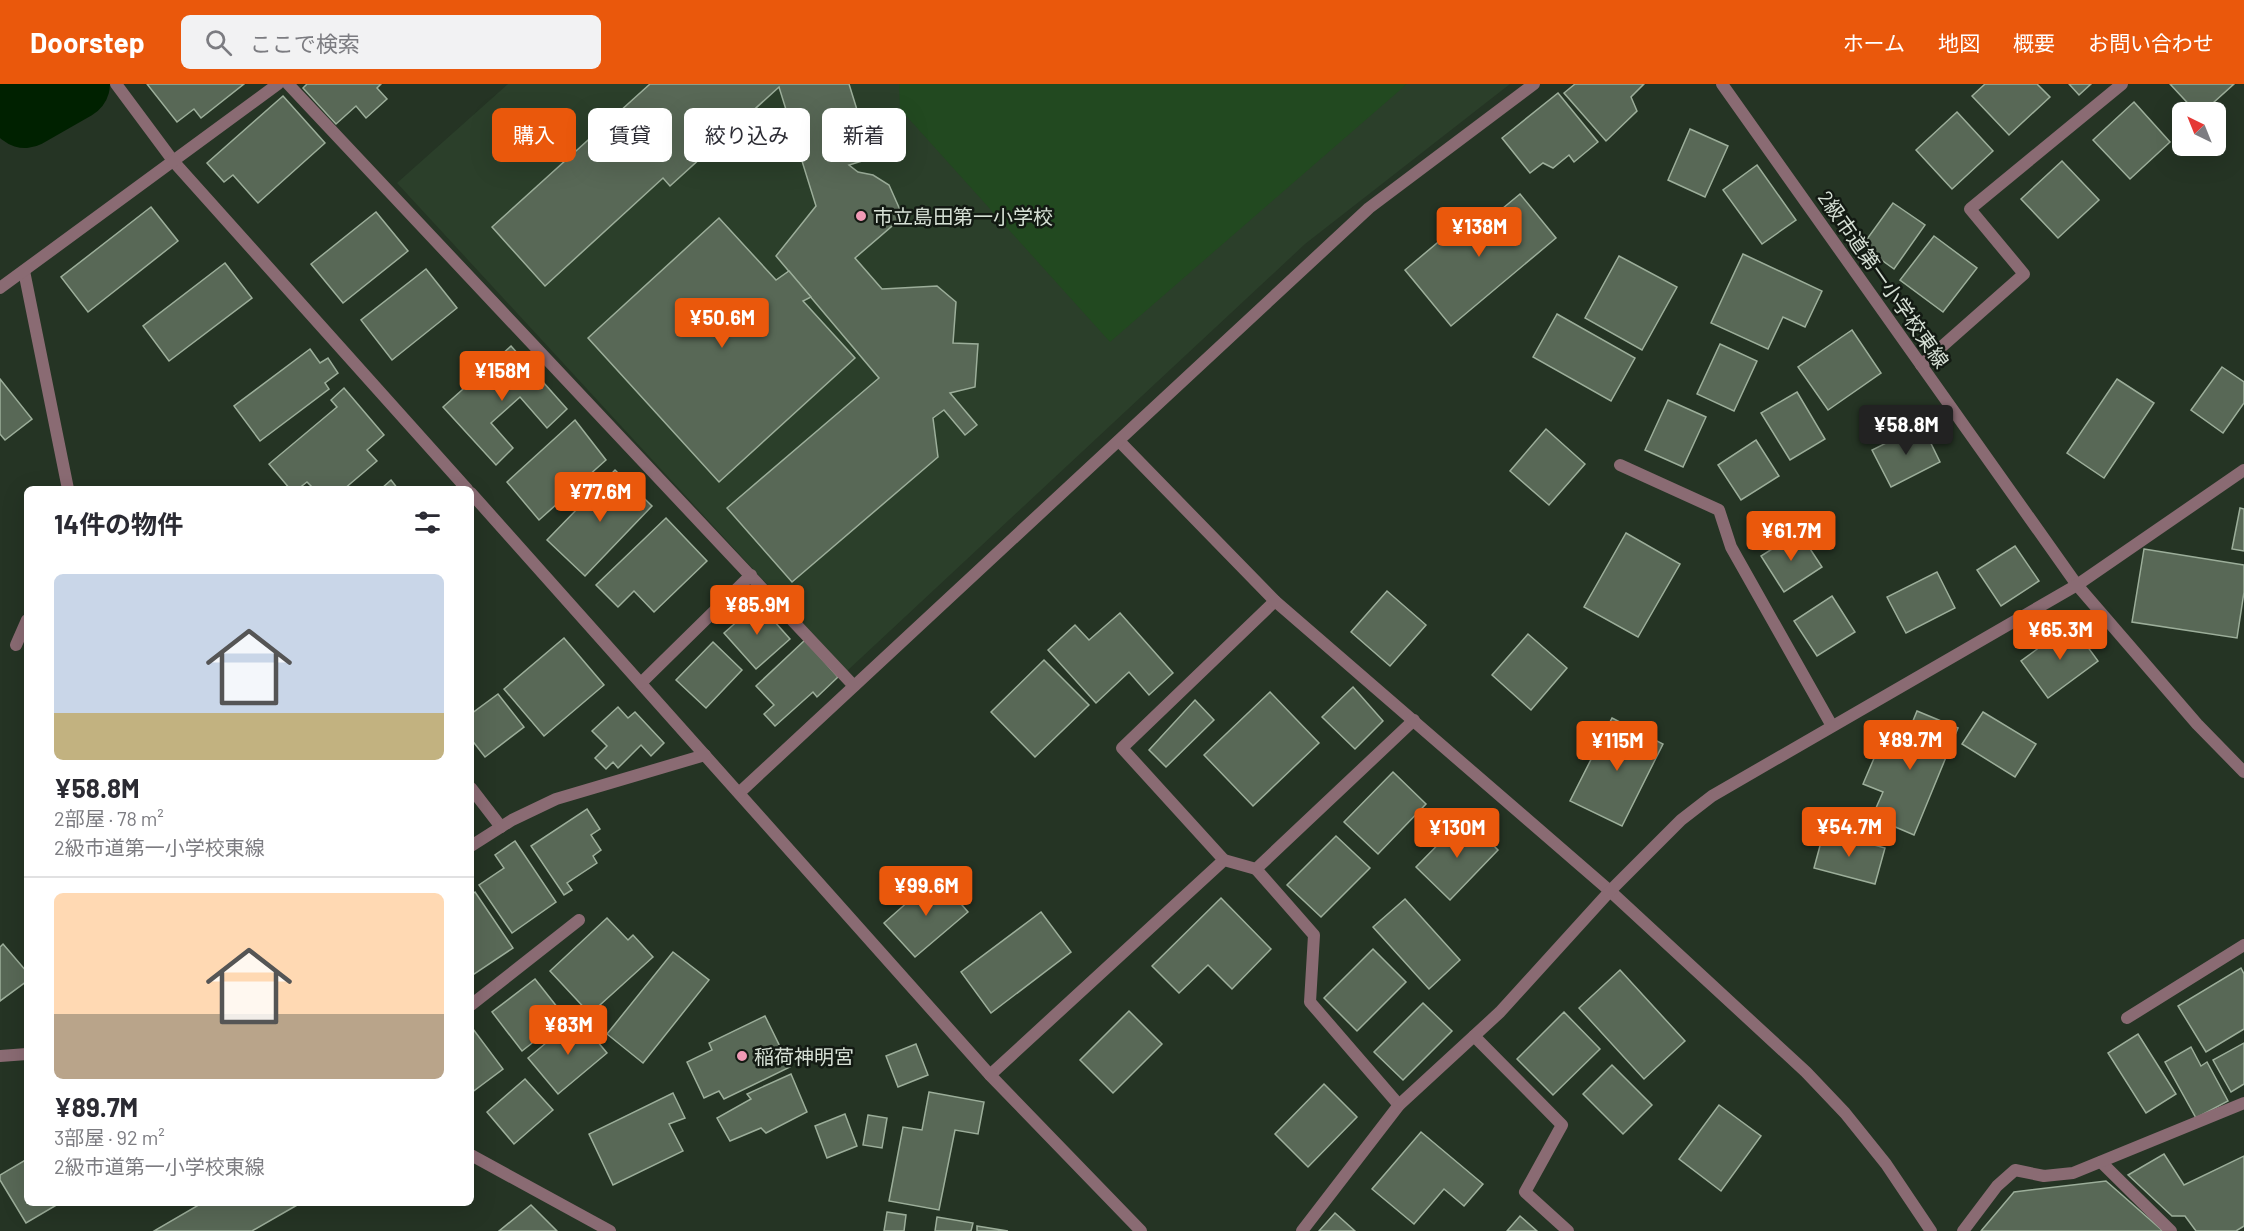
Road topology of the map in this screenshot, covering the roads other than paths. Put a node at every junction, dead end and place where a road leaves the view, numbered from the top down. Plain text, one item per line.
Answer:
1 (116, 84) edge
2 (278, 84) edge
3 (288, 84) edge
4 (1534, 84) edge
5 (1722, 84) edge
6 (2122, 84) edge
7 (174, 162) junction
8 (24, 271) junction
9 (0, 288) edge
10 (1921, 365) junction
11 (1119, 441) junction
12 (1620, 465) dead end
13 (2244, 470) edge
14 (67, 486) edge
15 (464, 486) edge
16 (474, 496) edge
17 (751, 575) junction
18 (2077, 585) junction
19 (1275, 601) junction
20 (24, 627) edge
21 (16, 645) dead end
22 (641, 683) junction
23 (854, 686) junction
24 (1414, 720) junction
25 (1832, 726) junction
26 (705, 755) junction
27 (2244, 772) edge
28 (474, 792) edge
29 (739, 793) junction
30 (501, 827) junction
31 (474, 844) edge
32 (1224, 860) junction
33 (1256, 869) junction
34 (1610, 891) junction
35 (579, 920) dead end
36 (2244, 945) edge
37 (474, 1003) edge
38 (2127, 1018) dead end
39 (1473, 1036) junction
40 (24, 1054) edge
41 (0, 1056) edge
42 (990, 1075) junction
43 (2244, 1103) edge
44 (1399, 1104) junction
45 (474, 1157) edge
46 (2101, 1162) junction
47 (610, 1231) edge
48 (1141, 1231) edge
49 (1302, 1231) edge
50 (1568, 1231) edge
51 (1931, 1231) edge
52 (1963, 1231) edge
53 (2171, 1231) edge

1 - 7 street
2 - 7 street
3 - 17 street
4 - 11 street
5 - 10 street, 2級市道第一小学校東線
6 - 10 street
7 - 8 street
7 - 15 street
8 - 9 street
8 - 14 street
10 - 18 street, 2級市道第一小学校東線
11 - 19 street
11 - 23 street
12 - 25 street
13 - 18 street
16 - 22 street
17 - 22 street
17 - 23 street
18 - 25 street
18 - 27 street, 2級市道第一小学校東線
19 - 24 street
19 - 32 street
20 - 21 street
22 - 26 street
23 - 29 street
24 - 33 street
24 - 34 street
25 - 34 street
26 - 29 street
26 - 30 street
28 - 30 street
29 - 42 street
30 - 31 street
32 - 33 street
32 - 42 street
33 - 44 street
34 - 39 street
34 - 51 street
35 - 37 street
36 - 38 street
39 - 44 street
39 - 50 street
40 - 41 street
42 - 48 street
43 - 46 street
44 - 49 street
45 - 47 street
46 - 52 street
46 - 53 street

